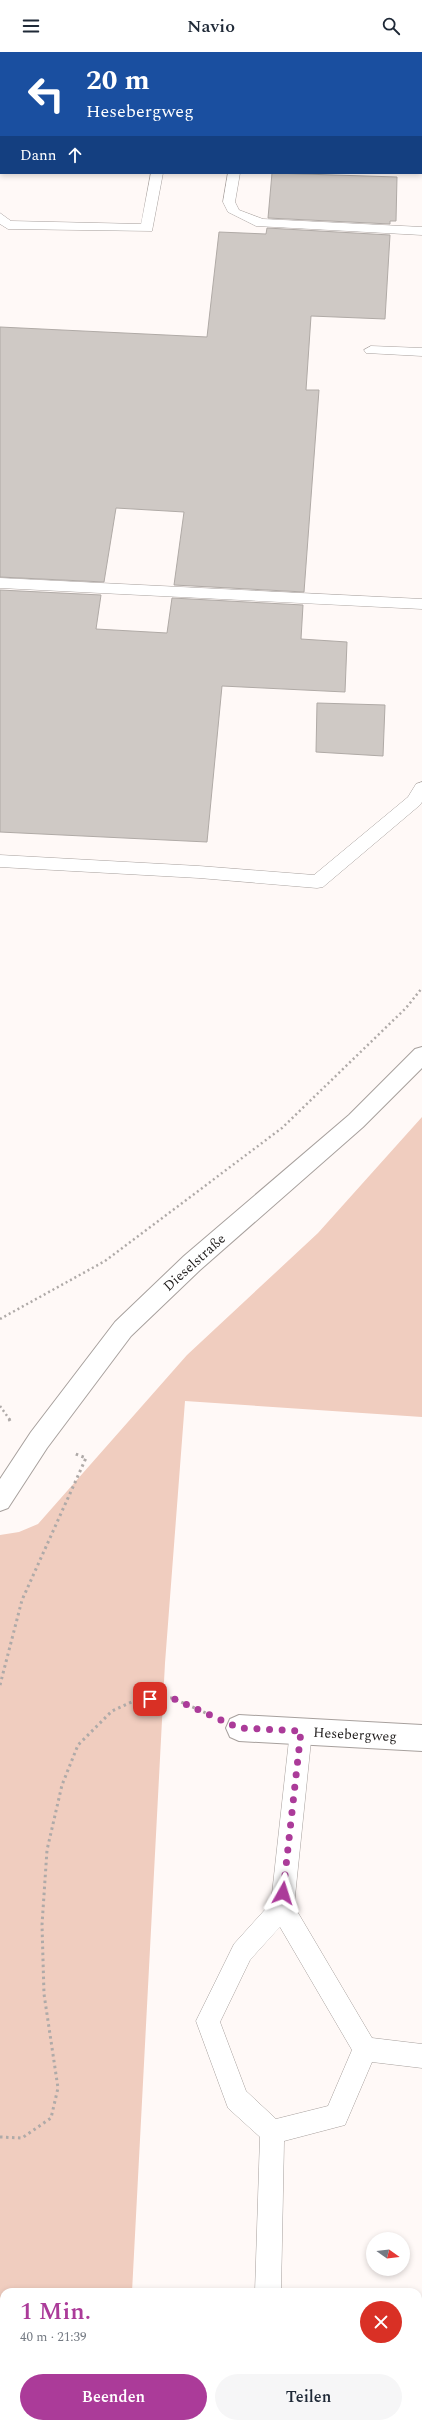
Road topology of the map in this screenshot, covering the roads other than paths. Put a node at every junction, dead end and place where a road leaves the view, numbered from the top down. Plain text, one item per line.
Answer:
1 (157, 174) edge
2 (234, 174) edge
3 (0, 217) edge
4 (422, 231) edge
5 (371, 350) dead end
6 (422, 352) edge
7 (0, 583) edge
8 (422, 604) edge
9 (422, 788) edge
10 (0, 861) edge
11 (422, 1055) edge
12 (0, 1500) edge
13 (239, 1728) road end
14 (301, 1731) junction
15 (422, 1738) edge
16 (282, 1908) junction
17 (365, 2049) junction
18 (422, 2056) edge
19 (272, 2132) junction
20 (268, 2288) edge

1 - 3 lane
2 - 4 lane
5 - 6 lane
7 - 8 lane
9 - 10 lane
11 - 12 street, Dieselstraße
13 - 14 street, Hesebergweg
14 - 15 street, Hesebergweg
14 - 16 lane
16 - 17 lane
16 - 19 lane
17 - 18 lane
17 - 19 lane
19 - 20 lane

